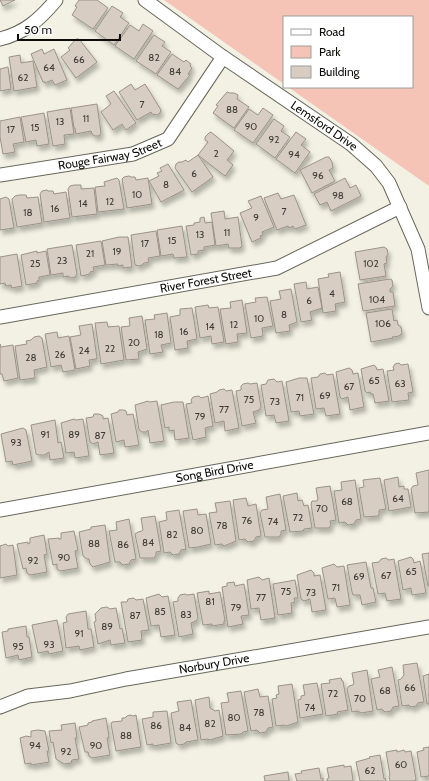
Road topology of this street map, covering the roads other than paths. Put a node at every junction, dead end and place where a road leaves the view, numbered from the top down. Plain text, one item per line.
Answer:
1 (56, 0) edge
2 (145, 0) edge
3 (0, 39) edge
4 (223, 57) junction
5 (0, 174) edge
6 (400, 207) junction
7 (429, 308) edge
8 (0, 317) edge
9 (429, 433) edge
10 (0, 510) edge
11 (429, 627) edge
12 (0, 707) edge

1 - 3 street
2 - 4 street, Lemsford Drive
4 - 5 street, Rouge Fairway Street
4 - 6 street, Lemsford Drive
6 - 7 street, Lemsford Drive
6 - 8 street, River Forest Street
9 - 10 street, Song Bird Drive
11 - 12 street, Norbury Drive

